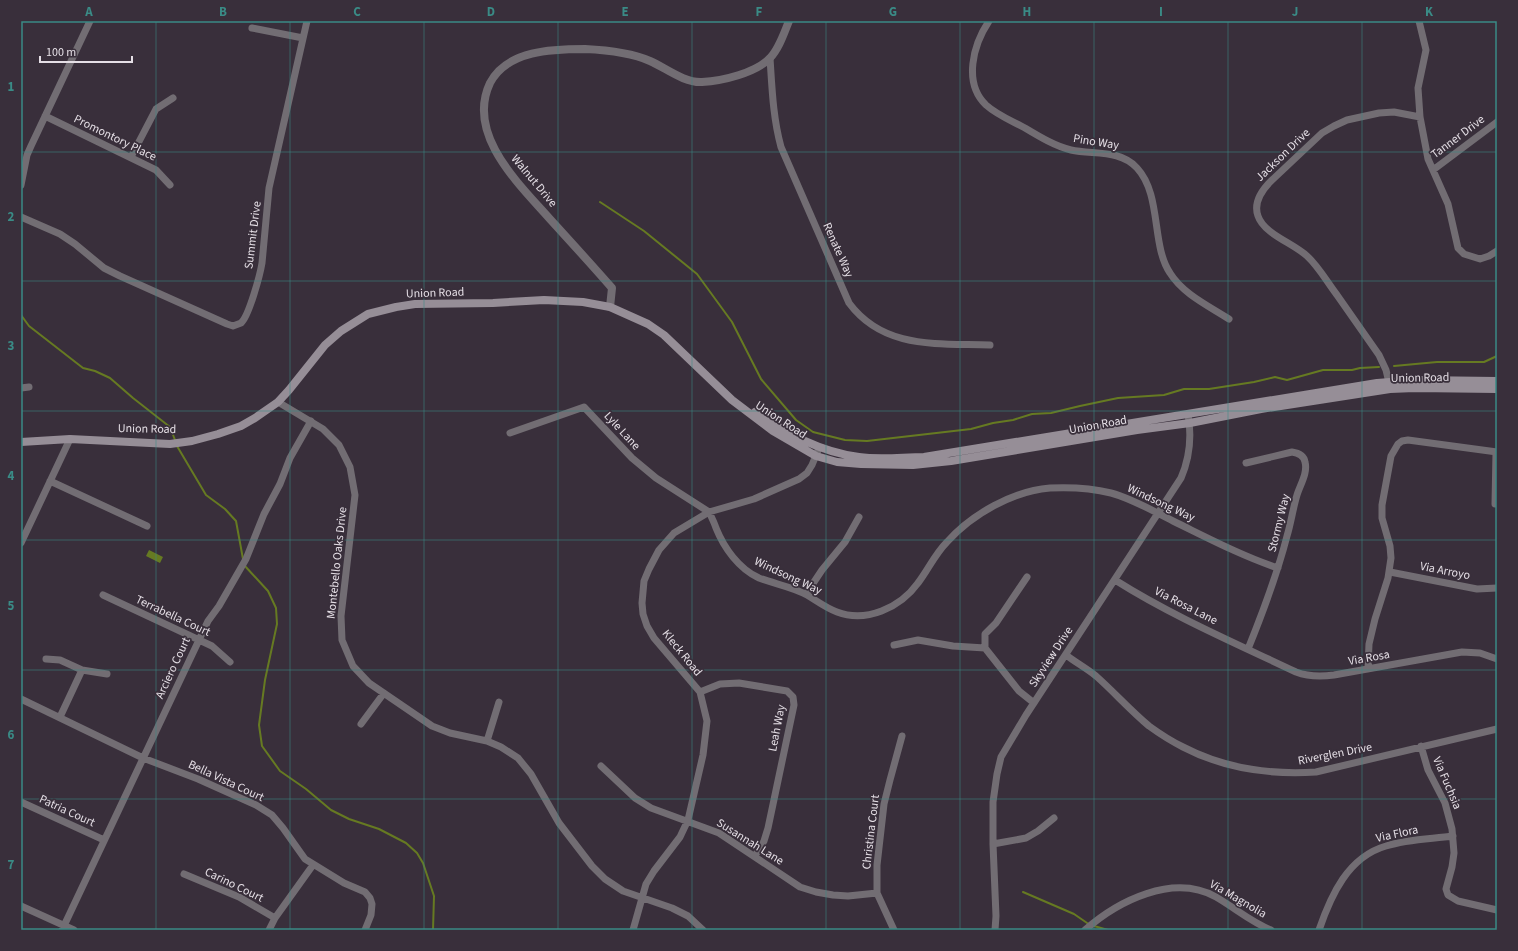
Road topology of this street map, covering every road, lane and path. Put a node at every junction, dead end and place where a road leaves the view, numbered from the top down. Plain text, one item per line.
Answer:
1 (90, 21) edge
2 (307, 21) edge
3 (789, 21) edge
4 (989, 21) edge
5 (1419, 21) edge
6 (252, 28) dead end
7 (303, 38) junction
8 (770, 58) junction
9 (173, 98) dead end
10 (45, 116) junction
11 (1420, 117) junction
12 (1497, 122) edge
13 (131, 158) junction
14 (1433, 170) junction
15 (21, 185) edge
16 (170, 185) dead end
17 (21, 217) edge
18 (1497, 252) edge
19 (610, 307) junction
20 (1229, 319) dead end
21 (990, 346) dead end
22 (1497, 381) edge
23 (1389, 385) junction
24 (29, 387) dead end
25 (21, 388) edge
26 (1497, 389) edge
27 (723, 391) junction
28 (278, 402) junction
29 (1188, 414) junction
30 (311, 421) junction
31 (1190, 423) junction
32 (510, 433) dead end
33 (70, 439) junction
34 (21, 442) edge
35 (819, 448) junction
36 (1496, 452) edge
37 (816, 456) junction
38 (1246, 464) dead end
39 (50, 481) junction
40 (1495, 504) dead end
41 (709, 512) junction
42 (1159, 513) junction
43 (858, 517) dead end
44 (147, 526) dead end
45 (21, 543) edge
46 (1278, 568) junction
47 (1390, 572) junction
48 (1027, 577) dead end
49 (1115, 580) junction
50 (1497, 588) edge
51 (806, 594) junction
52 (103, 595) dead end
53 (198, 640) junction
54 (894, 645) dead end
55 (985, 648) junction
56 (1248, 649) junction
57 (1066, 655) junction
58 (1497, 659) edge
59 (46, 660) dead end
60 (230, 662) dead end
61 (1368, 668) junction
62 (82, 670) junction
63 (107, 674) dead end
64 (700, 692) junction
65 (384, 693) junction
66 (21, 699) edge
67 (499, 702) dead end
68 (1034, 703) junction
69 (60, 717) junction
70 (361, 724) dead end
71 (1497, 729) edge
72 (902, 736) dead end
73 (487, 741) junction
74 (1421, 746) junction
75 (143, 758) junction
76 (601, 766) dead end
77 (21, 802) edge
78 (1054, 818) dead end
79 (688, 820) junction
80 (1453, 836) junction
81 (104, 840) junction
82 (993, 844) junction
83 (755, 856) junction
84 (313, 865) junction
85 (184, 874) dead end
86 (877, 893) junction
87 (641, 898) junction
88 (21, 906) edge
89 (1497, 910) edge
90 (275, 918) junction
91 (63, 928) edge
92 (74, 930) edge
93 (269, 930) edge
94 (366, 930) edge
95 (633, 930) edge
96 (704, 930) edge
97 (894, 930) edge
98 (995, 930) edge
99 (1085, 930) edge
100 (1271, 930) edge
101 (1319, 930) edge

1 - 10 street
2 - 7 street, Summit Drive
3 - 8 street, Walnut Drive
4 - 20 street, Pino Way
5 - 11 street
6 - 7 street
7 - 17 street, Summit Drive
8 - 19 street, Walnut Drive
8 - 21 street, Renate Way
9 - 13 street
10 - 13 street, Promontory Place
10 - 15 street
11 - 14 street
11 - 23 street, Jackson Drive
12 - 14 street, Tanner Drive
13 - 16 street, Promontory Place
14 - 18 street
19 - 27 main road, Union Road
19 - 28 main road, Union Road
22 - 23 main road, Union Road
23 - 26 main road, Union Road
23 - 29 main road, Union Road
23 - 31 main road, Union Road
24 - 25 street
27 - 35 main road, Union Road
27 - 37 main road, Union Road
28 - 30 street, Montebello Oaks Drive
28 - 33 main road, Union Road
29 - 31 street, Skyview Drive
29 - 35 main road, Union Road
30 - 53 street, Arciero Court
30 - 65 street, Montebello Oaks Drive
31 - 37 main road, Union Road
31 - 42 street, Skyview Drive
32 - 41 street, Lyle Lane
33 - 34 main road, Union Road
33 - 39 street
35 - 37 street, Kleck Road
36 - 40 street
36 - 47 street
37 - 41 street, Kleck Road
38 - 46 street, Stormy Way
39 - 44 street
39 - 45 street
41 - 51 street, Windsong Way
41 - 64 street, Kleck Road
42 - 46 street, Windsong Way
42 - 49 street, Skyview Drive
42 - 51 street, Windsong Way
43 - 51 street
46 - 56 street, Stormy Way
47 - 50 street, Via Arroyo
47 - 61 street
48 - 55 street
49 - 56 street, Via Rosa Lane
49 - 57 street, Skyview Drive
52 - 53 street, Terrabella Court
53 - 60 street, Terrabella Court
53 - 75 street, Arciero Court
54 - 55 street
55 - 68 street
56 - 61 street, Via Rosa
57 - 68 street, Skyview Drive
57 - 74 street, Riverglen Drive
58 - 61 street, Via Rosa
59 - 62 street
62 - 63 street
62 - 69 street
64 - 79 street, Kleck Road
64 - 83 street, Leah Way
65 - 70 street
65 - 73 street, Montebello Oaks Drive
66 - 69 street, Bella Vista Court
67 - 73 street
68 - 82 street, Skyview Drive
69 - 75 street, Bella Vista Court
71 - 74 street, Riverglen Drive
72 - 86 street, Christina Court
73 - 87 street, Montebello Oaks Drive
74 - 80 street, Via Fuchsia
75 - 81 street, Arciero Court
75 - 84 street, Bella Vista Court
76 - 79 street, Susannah Lane
77 - 81 street, Patria Court
78 - 82 street
79 - 83 street, Susannah Lane
79 - 87 street, Kleck Road
80 - 89 street, Via Fuchsia
80 - 101 street, Via Flora
81 - 91 street, Arciero Court
82 - 98 street, Skyview Drive
83 - 86 street, Susannah Lane
84 - 90 street
84 - 94 street, Bella Vista Court
85 - 90 street, Carino Court
86 - 97 street, Christina Court
87 - 95 street, Kleck Road
87 - 96 street, Montebello Oaks Drive
88 - 91 street
90 - 93 street
91 - 92 street
99 - 100 street, Via Magnolia

